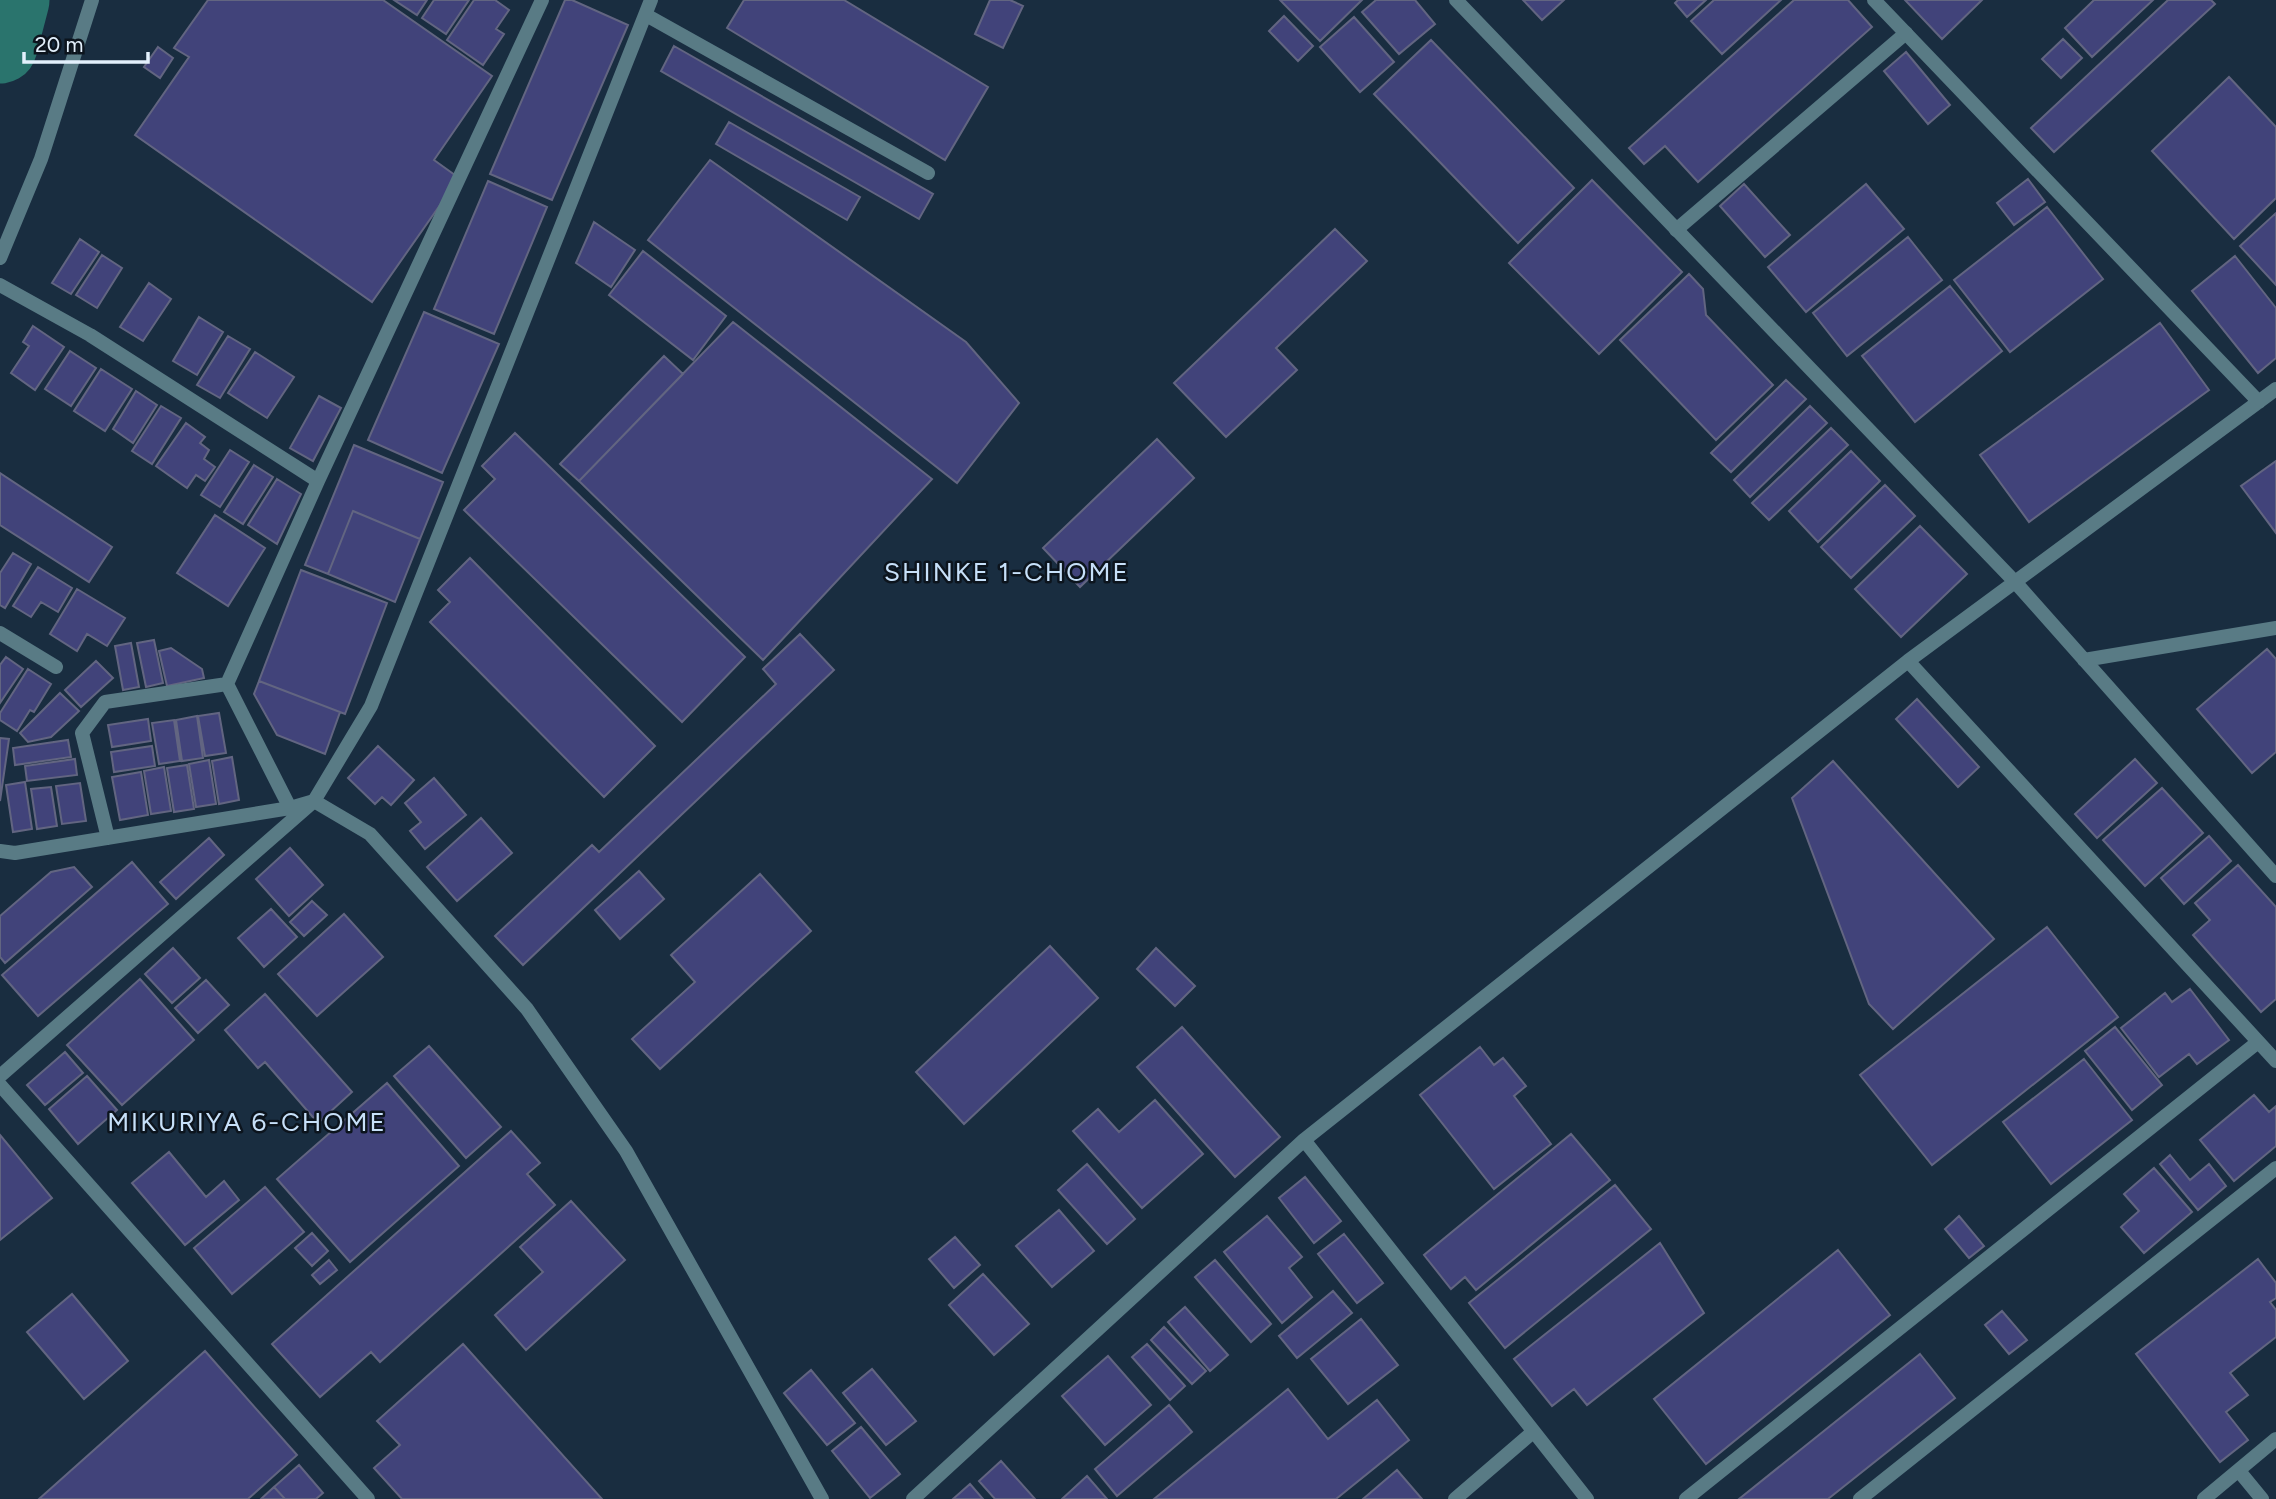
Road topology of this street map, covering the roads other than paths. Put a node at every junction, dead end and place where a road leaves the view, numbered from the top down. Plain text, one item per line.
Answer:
1 (92, 0) edge
2 (542, 0) edge
3 (652, 0) edge
4 (1456, 0) edge
5 (1874, 0) edge
6 (646, 15) junction
7 (1906, 33) junction
8 (928, 173) dead end
9 (1676, 230) junction
10 (0, 258) edge
11 (0, 285) edge
12 (2276, 389) edge
13 (2259, 401) junction
14 (318, 481) junction
15 (2016, 583) junction
16 (2276, 628) edge
17 (0, 633) edge
18 (2084, 660) junction
19 (1908, 661) junction
20 (56, 667) dead end
21 (227, 684) junction
22 (314, 802) junction
23 (290, 808) junction
24 (108, 838) junction
25 (0, 851) edge
26 (2276, 876) edge
27 (2258, 1042) junction
28 (2276, 1061) edge
29 (0, 1076) edge
30 (0, 1085) edge
31 (1304, 1140) junction
32 (2276, 1168) edge
33 (1533, 1433) junction
34 (2276, 1439) edge
35 (2239, 1471) junction
36 (368, 1499) edge
37 (822, 1499) edge
38 (913, 1499) edge
39 (1455, 1499) edge
40 (1587, 1499) edge
41 (1686, 1499) edge
42 (1860, 1499) edge
43 (2204, 1499) edge
44 (2262, 1499) edge

1 - 10 street
2 - 14 street
3 - 6 street
4 - 9 street
5 - 7 street
6 - 8 street
6 - 22 street
7 - 9 street
7 - 13 street
9 - 15 street
11 - 14 street
12 - 13 street
13 - 15 street
14 - 21 street
15 - 18 street
15 - 19 street
16 - 18 street
17 - 20 street
18 - 26 street
19 - 27 street
19 - 31 street
21 - 23 street
21 - 24 street
22 - 23 street
22 - 29 street
22 - 37 street
23 - 24 street
24 - 25 street
27 - 28 street
27 - 41 street
30 - 36 street
31 - 33 street
31 - 38 street
32 - 42 street
33 - 39 street
33 - 40 street
34 - 35 street
35 - 43 street
35 - 44 street

